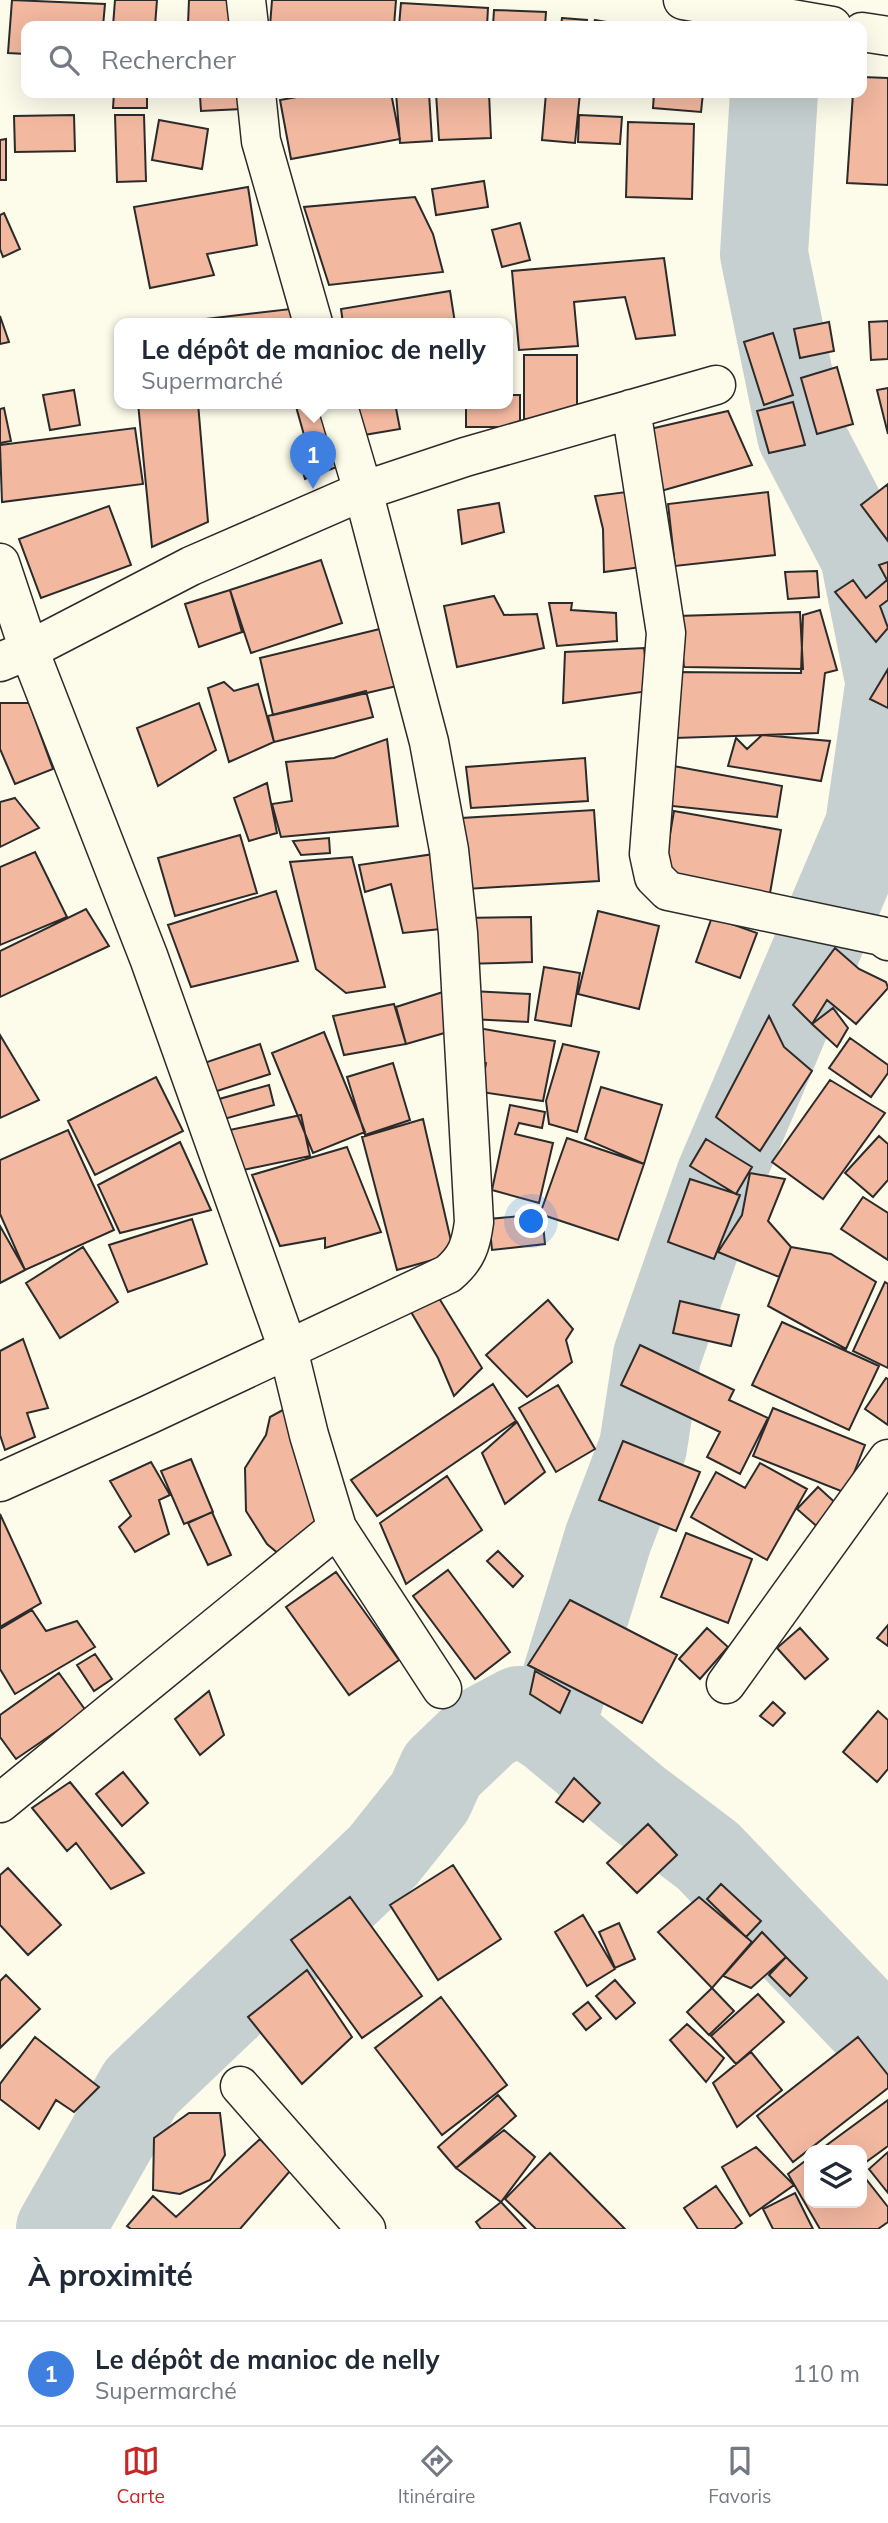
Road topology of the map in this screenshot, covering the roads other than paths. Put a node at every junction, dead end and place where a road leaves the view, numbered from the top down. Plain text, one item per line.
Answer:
1 (246, 0) edge
2 (683, 0) edge
3 (248, 21) edge
4 (803, 21) edge
5 (867, 33) edge
6 (888, 36) edge
7 (257, 98) edge
8 (312, 318) edge
9 (716, 386) dead end
10 (339, 409) edge
11 (632, 410) junction
12 (363, 491) junction
13 (0, 563) edge
14 (14, 656) edge
15 (888, 941) edge
16 (288, 1349) junction
17 (888, 1459) edge
18 (0, 1482) edge
19 (877, 1497) edge
20 (337, 1528) junction
21 (726, 1684) dead end
22 (442, 1689) dead end
23 (0, 1803) edge
24 (240, 2086) dead end
25 (366, 2229) edge

1 - 3 main road
2 - 4 main road
5 - 6 main road
7 - 8 main road
9 - 11 main road
10 - 12 main road
11 - 12 main road
11 - 15 main road
12 - 14 main road
12 - 16 main road
13 - 14 main road
14 - 16 main road
16 - 18 main road
16 - 20 main road
17 - 19 main road
19 - 21 main road
20 - 22 main road
20 - 23 main road
24 - 25 main road

